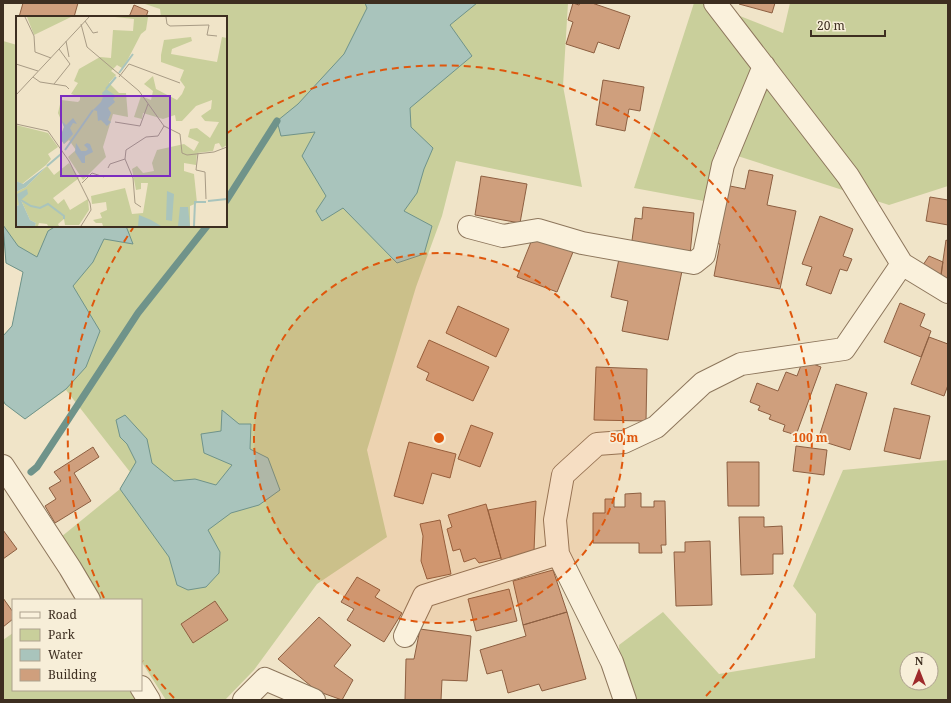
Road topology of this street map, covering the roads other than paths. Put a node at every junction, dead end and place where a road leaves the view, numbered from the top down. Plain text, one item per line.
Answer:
1 (715, 3) edge
2 (764, 66) junction
3 (469, 227) dead end
4 (902, 264) junction
5 (948, 292) edge
6 (3, 466) edge
7 (558, 554) junction
8 (88, 599) edge
9 (405, 636) dead end
10 (142, 689) edge
11 (149, 700) edge
12 (244, 700) edge
13 (314, 700) edge
14 (625, 700) edge

1 - 2 street
2 - 3 street
2 - 4 street
4 - 5 street
4 - 7 street
6 - 8 street
7 - 9 street
7 - 14 street
10 - 11 street
12 - 13 street

